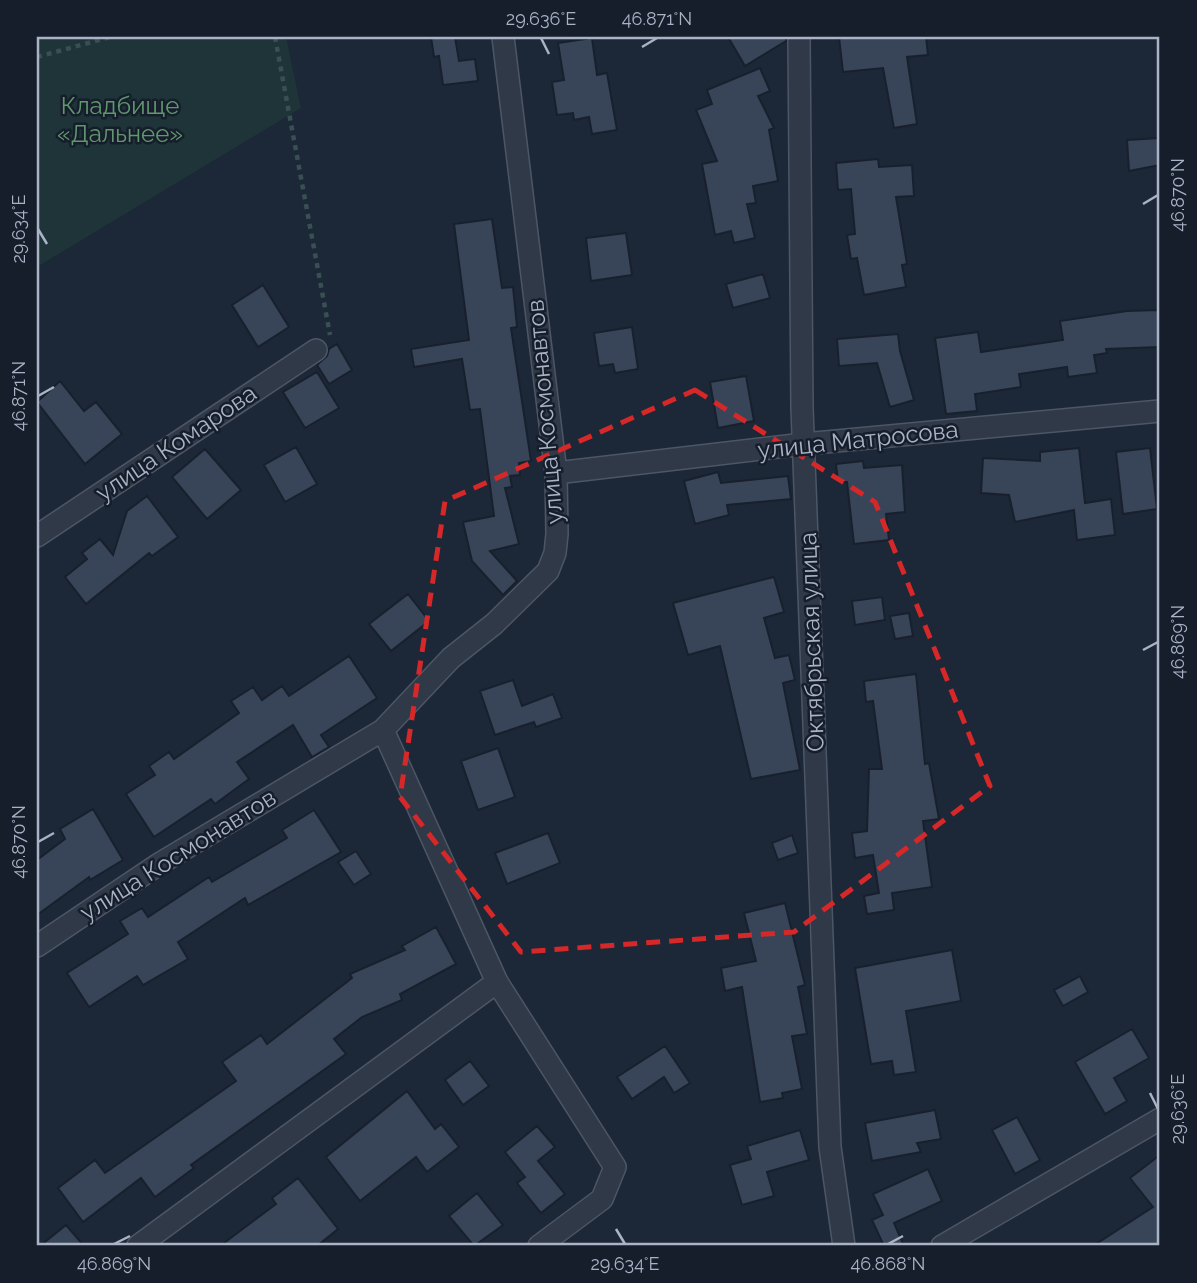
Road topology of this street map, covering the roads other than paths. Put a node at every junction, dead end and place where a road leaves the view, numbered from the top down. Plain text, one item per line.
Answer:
1 (503, 37) edge
2 (799, 37) edge
3 (316, 350) road end
4 (1160, 411) edge
5 (804, 444) junction
6 (555, 473) junction
7 (37, 536) edge
8 (383, 730) junction
9 (37, 946) edge
10 (497, 982) junction
11 (1160, 1119) edge
12 (138, 1246) edge
13 (539, 1246) edge
14 (844, 1246) edge
15 (942, 1246) edge

1 - 6 street, улица Космонавтов
2 - 5 street, Октябрьская улица
3 - 7 street, улица Комарова
4 - 5 street, улица Матросова
5 - 6 street, улица Матросова
5 - 14 street, Октябрьская улица
6 - 8 street, улица Космонавтов
8 - 9 street, улица Космонавтов
8 - 10 street
10 - 12 street
10 - 13 street
11 - 15 street

